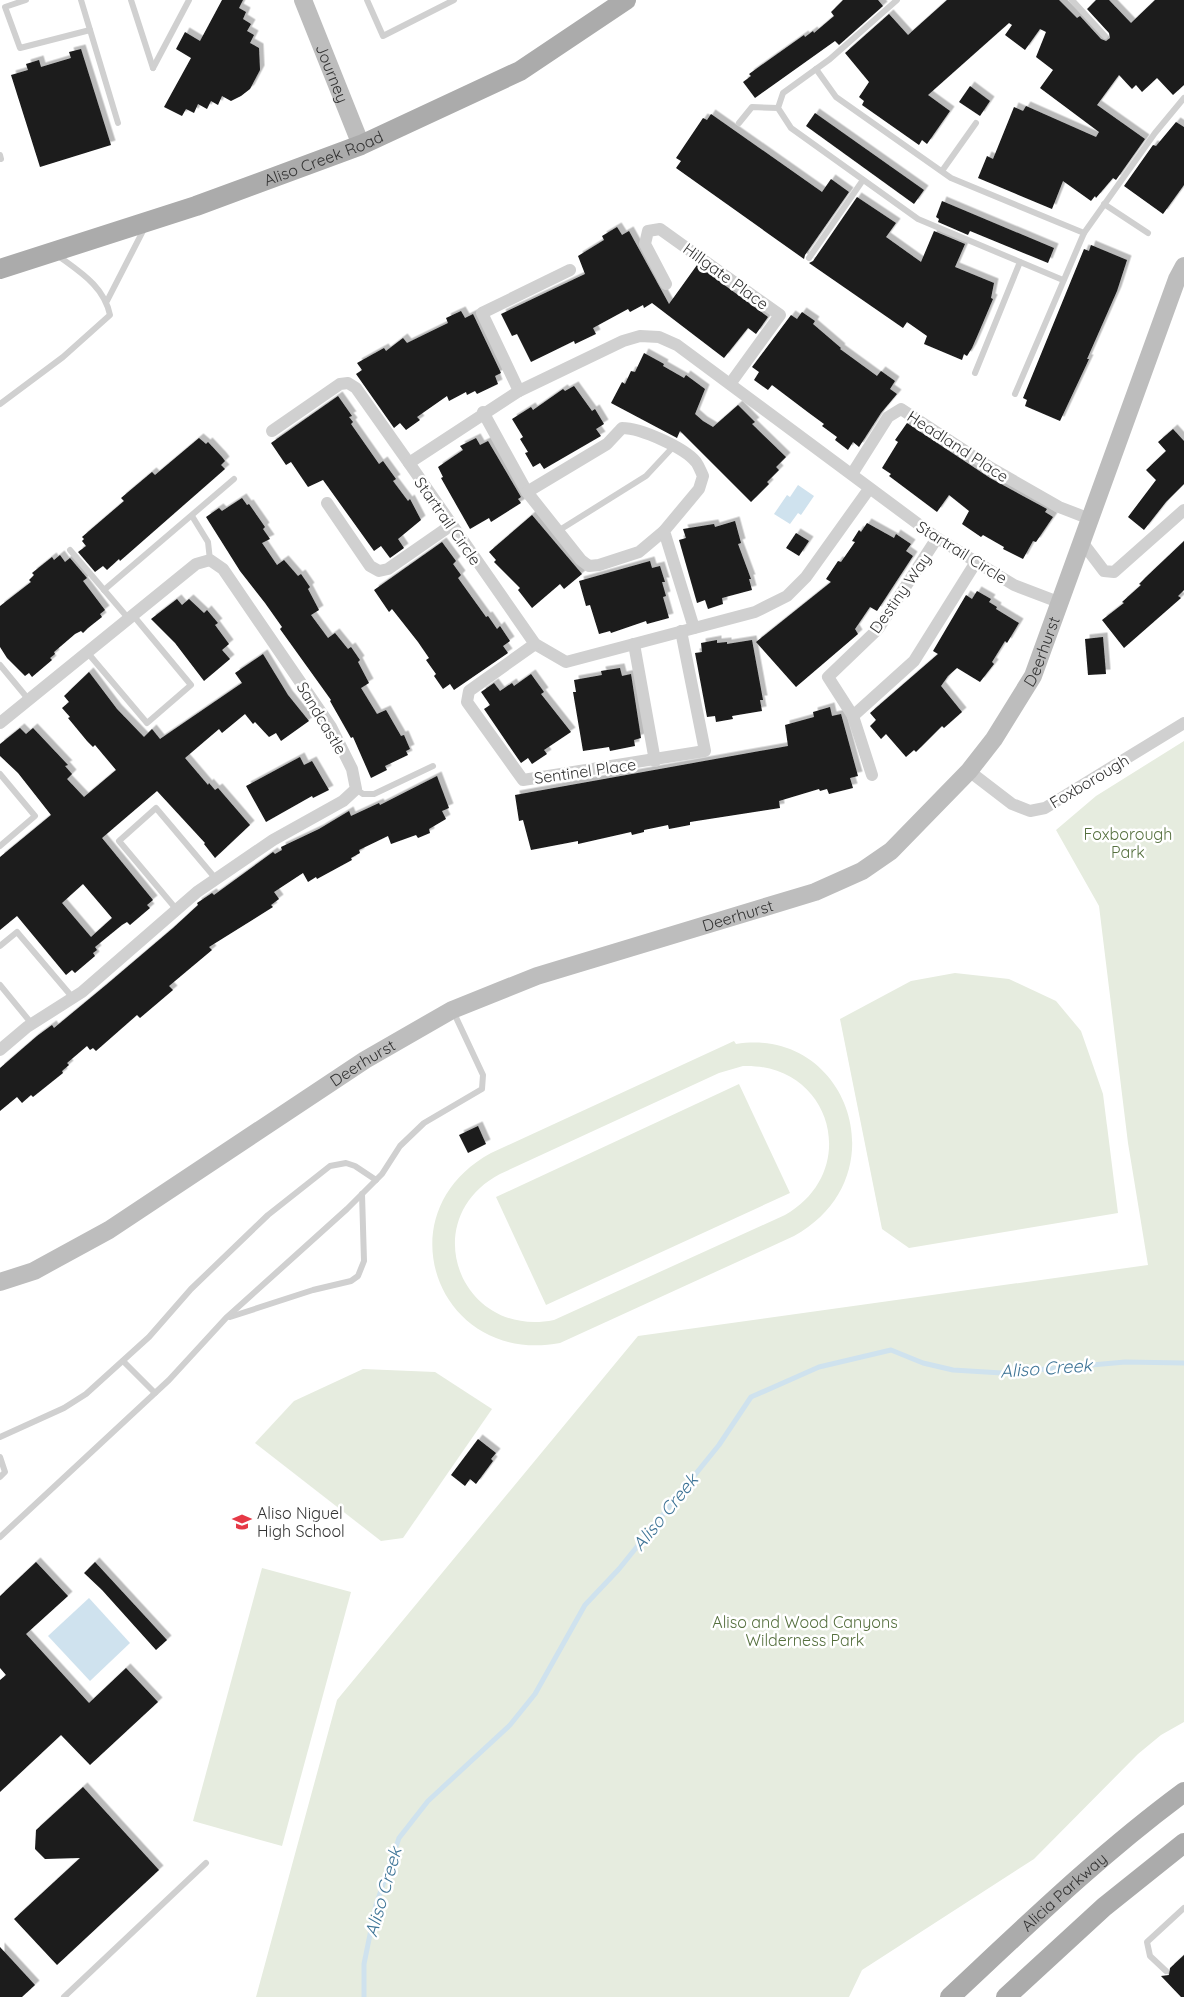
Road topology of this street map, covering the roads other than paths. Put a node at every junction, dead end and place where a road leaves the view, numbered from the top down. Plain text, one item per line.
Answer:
1 (26, 0) edge
2 (81, 0) edge
3 (131, 0) edge
4 (189, 0) edge
5 (303, 0) edge
6 (367, 0) edge
7 (454, 0) edge
8 (626, 0) edge
9 (897, 0) edge
10 (1072, 0) edge
11 (90, 30) junction
12 (1105, 36) dead end
13 (816, 69) junction
14 (1184, 98) edge
15 (778, 108) junction
16 (118, 123) dead end
17 (739, 123) dead end
18 (976, 123) dead end
19 (361, 145) junction
20 (942, 172) junction
21 (863, 180) junction
22 (1104, 204) junction
23 (148, 222) junction
24 (1084, 233) junction
25 (1148, 233) dead end
26 (54, 252) junction
27 (809, 258) dead end
28 (1020, 262) junction
29 (1184, 266) edge
30 (0, 269) edge
31 (570, 270) dead end
32 (1063, 280) junction
33 (666, 284) dead end
34 (107, 301) junction
35 (975, 372) dead end
36 (730, 384) junction
37 (519, 391) junction
38 (1015, 394) dead end
39 (0, 404) edge
40 (483, 412) junction
41 (272, 431) dead end
42 (672, 447) junction
43 (409, 463) junction
44 (852, 474) junction
45 (234, 479) dead end
46 (869, 489) junction
47 (527, 492) junction
48 (327, 503) dead end
49 (1184, 510) edge
50 (192, 516) junction
51 (1090, 519) junction
52 (450, 526) junction
53 (558, 531) junction
54 (664, 531) junction
55 (937, 538) junction
56 (1082, 542) junction
57 (70, 550) dead end
58 (210, 560) junction
59 (976, 562) junction
60 (104, 590) junction
61 (1061, 603) junction
62 (130, 616) junction
63 (688, 629) junction
64 (535, 644) junction
65 (634, 644) junction
66 (87, 652) junction
67 (1, 670) edge
68 (29, 700) junction
69 (853, 716) junction
70 (0, 723) edge
71 (1184, 723) edge
72 (655, 760) junction
73 (433, 766) dead end
74 (969, 770) junction
75 (0, 774) edge
76 (872, 775) dead end
77 (356, 789) junction
78 (0, 846) edge
79 (216, 879) junction
80 (177, 910) junction
81 (0, 946) edge
82 (0, 985) edge
83 (73, 998) junction
84 (452, 1010) junction
85 (32, 1024) junction
86 (0, 1050) edge
87 (376, 1180) junction
88 (362, 1194) junction
89 (0, 1282) edge
90 (226, 1318) junction
91 (123, 1361) junction
92 (155, 1393) junction
93 (0, 1437) edge
94 (0, 1457) edge
95 (0, 1477) edge
96 (0, 1537) edge
97 (1184, 1792) edge
98 (1184, 1842) edge
99 (206, 1863) dead end
100 (1184, 1908) edge
101 (1166, 1971) dead end
102 (64, 1997) edge
103 (950, 1997) edge
104 (1006, 1997) edge

1 - 11 lane
2 - 11 lane
3 - 4 lane
5 - 19 street, Journey
6 - 7 lane
8 - 19 main road, Aliso Creek Road
9 - 13 lane
10 - 12 lane
11 - 16 lane
13 - 15 lane
13 - 20 lane
14 - 22 lane
15 - 17 lane
15 - 21 lane
18 - 20 lane
19 - 23 main road, Aliso Creek Road
20 - 24 lane
21 - 27 lane
21 - 28 lane
22 - 24 lane
22 - 25 lane
23 - 26 main road, Aliso Creek Road
23 - 34 lane
24 - 32 lane
26 - 30 main road, Aliso Creek Road
26 - 34 lane
28 - 32 lane
28 - 35 lane
29 - 51 street, Deerhurst
31 - 37 street
32 - 38 lane
33 - 36 street, Hillgate Place
34 - 39 lane
36 - 37 street, Startrail Circle
36 - 44 street, Startrail Circle
37 - 40 street, Startrail Circle
40 - 43 street, Startrail Circle
40 - 47 street
41 - 43 street
42 - 47 street
42 - 53 lane
42 - 54 street
43 - 52 street, Startrail Circle
44 - 46 street, Startrail Circle
44 - 51 street, Headland Place
45 - 50 lane
46 - 55 street, Startrail Circle
46 - 63 street, Startrail Circle
47 - 53 street
48 - 52 street
49 - 56 street
50 - 58 lane
50 - 60 lane
51 - 56 street, Deerhurst
52 - 64 street, Startrail Circle
53 - 54 street
54 - 63 street
55 - 59 street, Startrail Circle
55 - 69 street, Destiny Way
56 - 61 street, Deerhurst
57 - 60 lane
58 - 62 street
58 - 77 street, Sandcastle
59 - 61 street, Startrail Circle
59 - 69 street
60 - 62 lane
61 - 74 street, Deerhurst
62 - 66 street
62 - 66 lane
63 - 65 street, Startrail Circle
63 - 72 street, Sentinel Place
64 - 65 street, Startrail Circle
64 - 72 street, Sentinel Place
65 - 72 street, Sentinel Place
66 - 68 street
67 - 68 lane
68 - 70 street
69 - 76 street, Destiny Way
71 - 74 street, Foxborough
73 - 77 lane
74 - 84 street, Deerhurst
75 - 78 lane
77 - 79 street
79 - 80 street
79 - 80 lane
80 - 83 street
81 - 83 lane
82 - 85 lane
83 - 85 street
84 - 87 lane
84 - 89 street, Deerhurst
85 - 86 street
87 - 88 lane
87 - 91 lane
88 - 90 lane
88 - 90 lane
90 - 92 lane
91 - 92 lane
91 - 93 lane
92 - 96 lane
94 - 95 lane
97 - 103 main road, Alicia Parkway
98 - 104 main road
99 - 102 lane
100 - 101 lane

